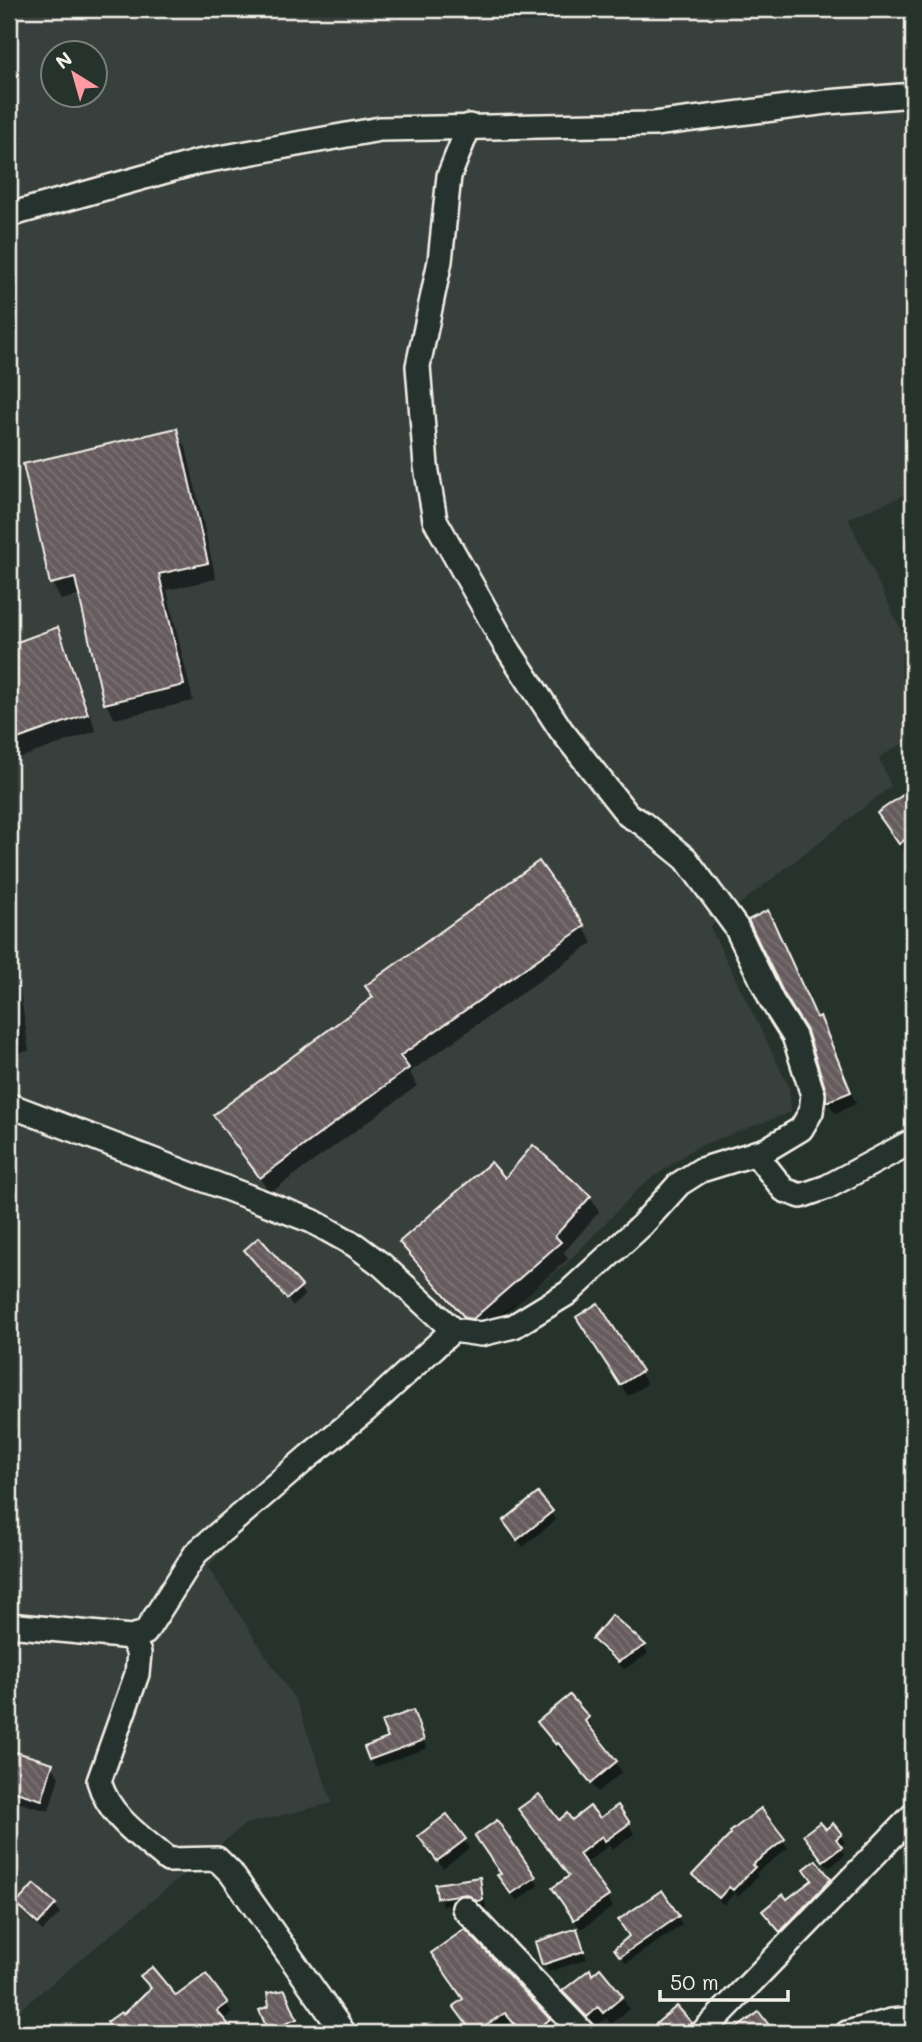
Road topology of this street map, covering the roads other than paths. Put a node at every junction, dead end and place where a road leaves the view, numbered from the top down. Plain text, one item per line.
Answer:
1 (913, 95) edge
2 (468, 126) junction
3 (9, 215) edge
4 (9, 1105) edge
5 (913, 1140) edge
6 (755, 1153) junction
7 (453, 1330) junction
8 (9, 1625) edge
9 (131, 1637) junction
10 (913, 1815) edge
11 (464, 1908) dead end
12 (897, 2024) edge
13 (344, 2033) edge
14 (583, 2033) edge
15 (702, 2033) edge
16 (847, 2033) edge

1 - 2 street
2 - 3 street
2 - 6 street
4 - 7 street
5 - 6 street
6 - 7 street
7 - 9 street
8 - 9 street
9 - 13 street
10 - 15 street
11 - 14 street
12 - 16 street

